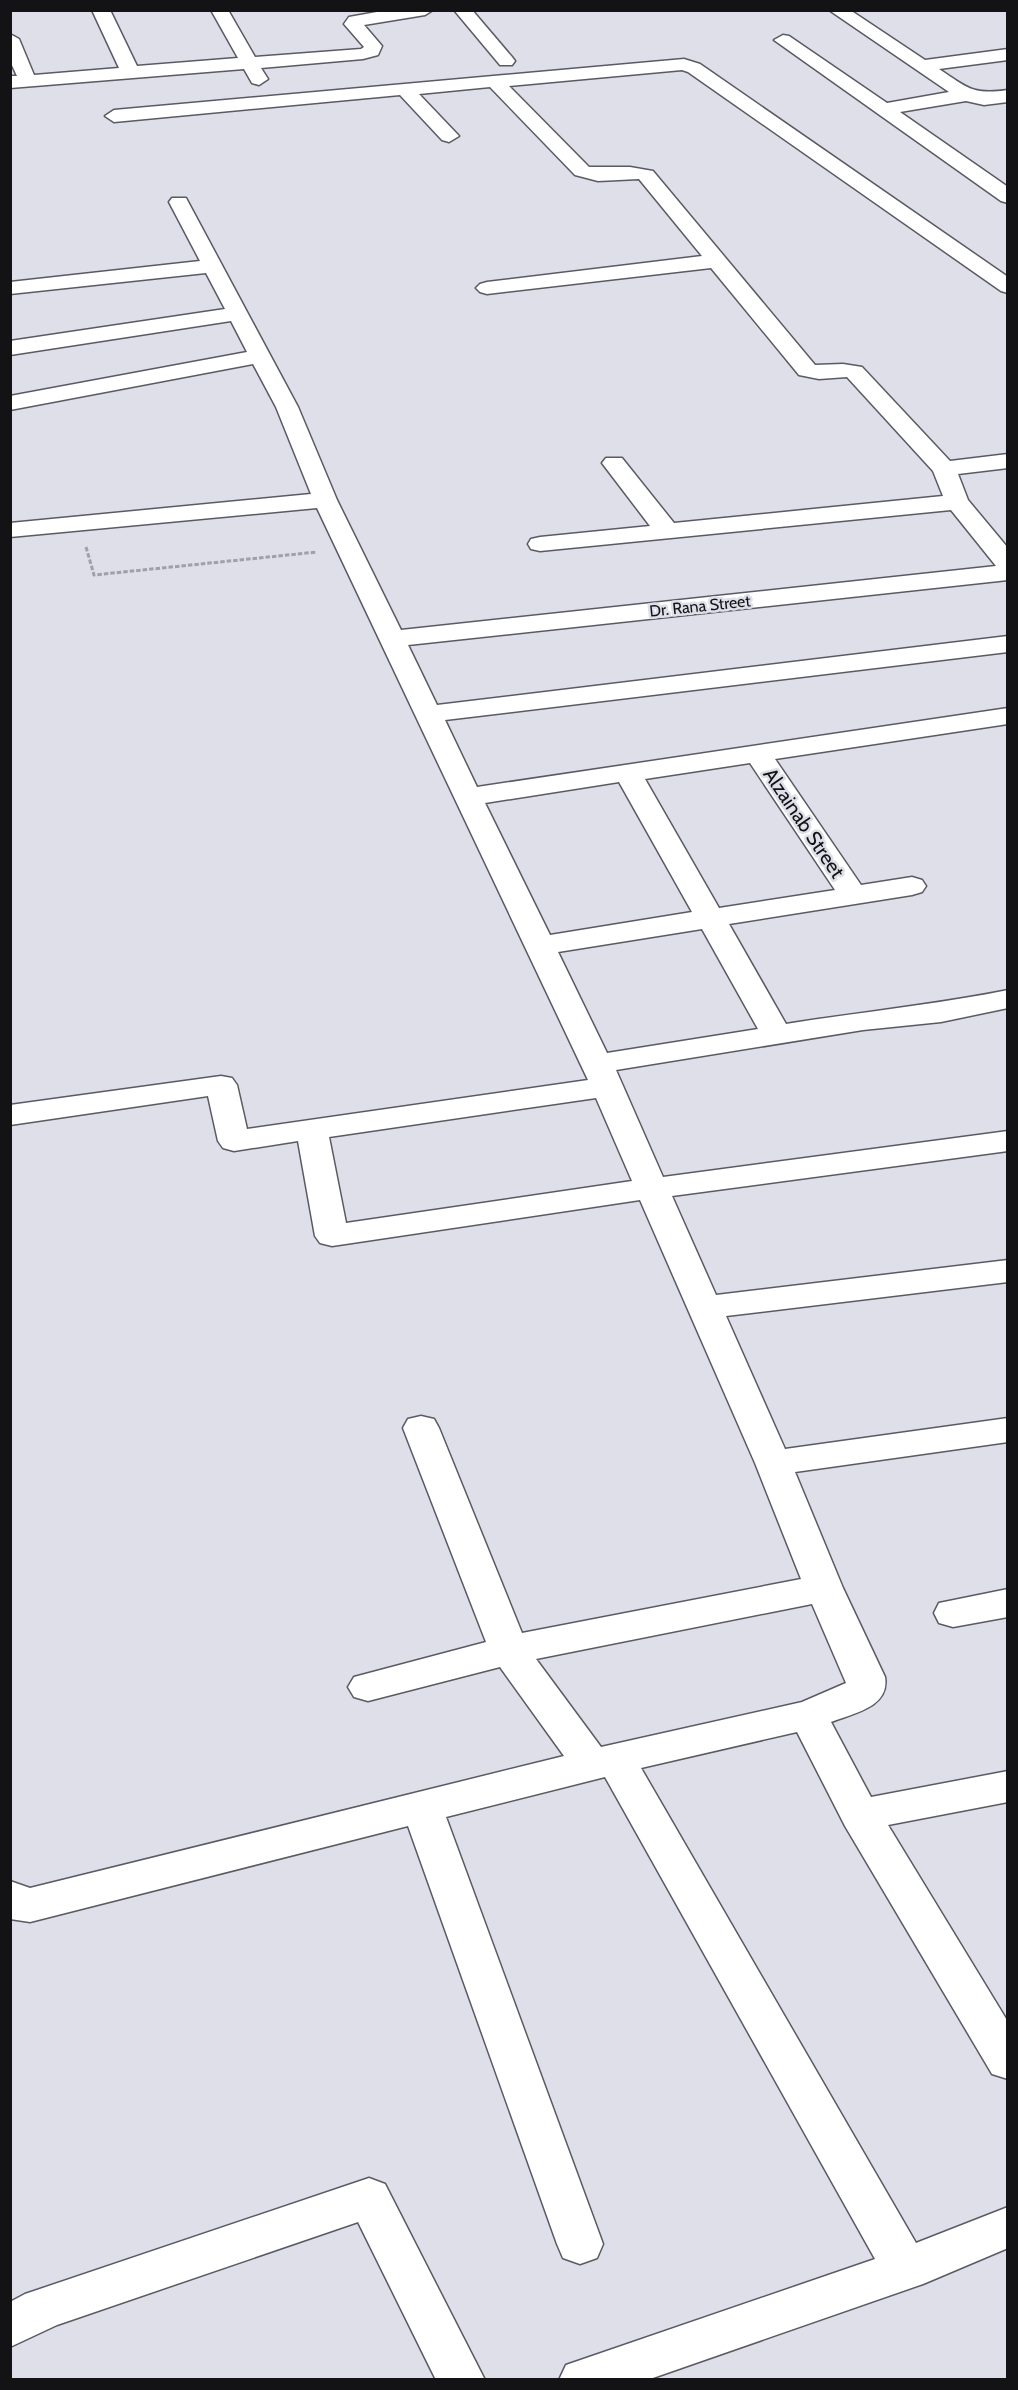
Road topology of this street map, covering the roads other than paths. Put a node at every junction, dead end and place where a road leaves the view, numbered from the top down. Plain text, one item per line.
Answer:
1 (101, 10) edge
2 (219, 10) edge
3 (425, 10) edge
4 (462, 10) edge
5 (837, 10) edge
6 (10, 39) edge
7 (783, 40) dead end
8 (372, 51) junction
9 (1008, 54) edge
10 (506, 61) dead end
11 (247, 63) junction
12 (385, 65) dead end
13 (922, 66) junction
14 (131, 73) junction
15 (19, 82) edge
16 (495, 82) junction
17 (405, 90) junction
18 (966, 95) junction
19 (1008, 96) edge
20 (275, 102) junction
21 (884, 109) junction
22 (114, 116) dead end
23 (449, 136) dead end
24 (1008, 197) edge
25 (179, 202) dead end
26 (715, 261) junction
27 (210, 266) junction
28 (1008, 287) edge
29 (10, 288) edge
30 (487, 288) dead end
31 (238, 314) junction
32 (10, 348) edge
33 (261, 356) junction
34 (10, 403) edge
35 (1008, 461) edge
36 (614, 463) dead end
37 (944, 469) junction
38 (325, 500) junction
39 (957, 502) junction
40 (10, 530) edge
41 (1008, 530) edge
42 (667, 531) junction
43 (981, 534) junction
44 (540, 544) dead end
45 (1008, 565) edge
46 (1008, 572) edge
47 (392, 639) junction
48 (1008, 644) edge
49 (428, 714) junction
50 (1008, 716) edge
51 (757, 752) junction
52 (627, 772) junction
53 (467, 797) junction
54 (912, 886) dead end
55 (852, 894) junction
56 (712, 918) junction
57 (538, 946) junction
58 (1008, 999) edge
59 (777, 1035) junction
60 (601, 1076) junction
61 (10, 1115) edge
62 (312, 1130) junction
63 (1008, 1141) edge
64 (653, 1188) junction
65 (1008, 1271) edge
66 (703, 1308) junction
67 (421, 1428) dead end
68 (1008, 1430) edge
69 (773, 1463) junction
70 (824, 1588) junction
71 (1008, 1603) edge
72 (953, 1613) dead end
73 (509, 1650) junction
74 (368, 1688) dead end
75 (808, 1715) junction
76 (603, 1762) junction
77 (1008, 1786) edge
78 (422, 1808) junction
79 (860, 1815) junction
80 (10, 1897) edge
81 (1008, 2061) edge
82 (1008, 2227) edge
83 (580, 2244) dead end
84 (906, 2269) junction
85 (10, 2326) edge
86 (461, 2379) edge
87 (583, 2379) edge

1 - 14 street
2 - 11 street
3 - 8 street
4 - 10 street
5 - 13 street
6 - 15 street
7 - 21 street
8 - 11 street
8 - 12 street
9 - 13 street
11 - 14 street
11 - 20 street
13 - 18 street
14 - 15 street
16 - 17 street
16 - 26 street
16 - 28 street
17 - 20 street
17 - 23 street
18 - 19 street
18 - 21 street
20 - 22 street
21 - 24 street
25 - 27 street
26 - 30 street
26 - 37 street
27 - 29 street
27 - 31 street
31 - 32 street
31 - 33 street
33 - 34 street
33 - 38 street
35 - 37 street
36 - 42 street
37 - 39 street
38 - 40 street
38 - 47 street
39 - 42 street
39 - 43 street
41 - 43 street
42 - 44 street
43 - 45 street
46 - 47 street, Dr. Rana Street
47 - 49 street
48 - 49 street
49 - 53 street
50 - 51 street
51 - 52 street
51 - 55 street, Alzainab Street
52 - 53 street
52 - 56 street
53 - 57 street
54 - 55 street
55 - 56 street
56 - 57 street
56 - 59 street
57 - 60 street
58 - 59 street
59 - 60 street
60 - 62 street
60 - 64 street
61 - 62 street
62 - 64 street
63 - 64 street
64 - 66 street
65 - 66 street
66 - 69 street
67 - 73 street
68 - 69 street
69 - 70 street
70 - 73 street
70 - 75 street
71 - 72 street
73 - 74 street
73 - 76 street
75 - 76 street
75 - 79 street
76 - 78 street
76 - 84 street
77 - 79 street
78 - 80 street
78 - 83 street
79 - 81 street
82 - 84 street
84 - 87 street
85 - 86 street

